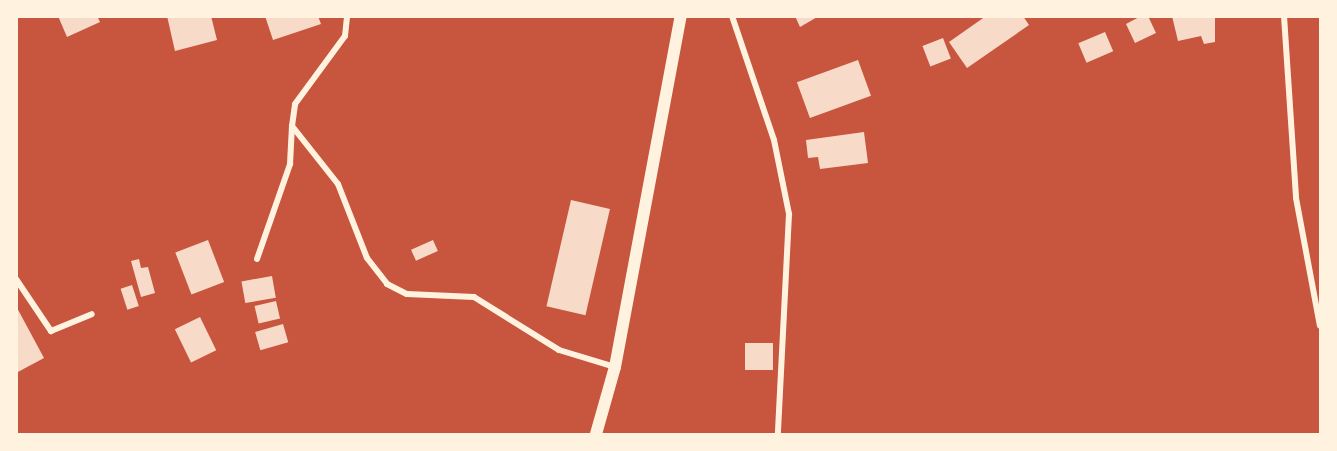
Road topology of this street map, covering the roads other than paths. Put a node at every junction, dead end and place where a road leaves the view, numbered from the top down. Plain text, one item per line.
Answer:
1 (347, 16) edge
2 (681, 16) edge
3 (732, 16) edge
4 (1284, 16) edge
5 (292, 126) junction
6 (257, 260) dead end
7 (16, 279) edge
8 (92, 314) dead end
9 (1320, 326) edge
10 (615, 366) junction
11 (596, 435) edge
12 (778, 435) edge

1 - 5 street
2 - 10 main road
3 - 12 street
4 - 9 street
5 - 6 street
5 - 10 street
7 - 8 street
10 - 11 main road

